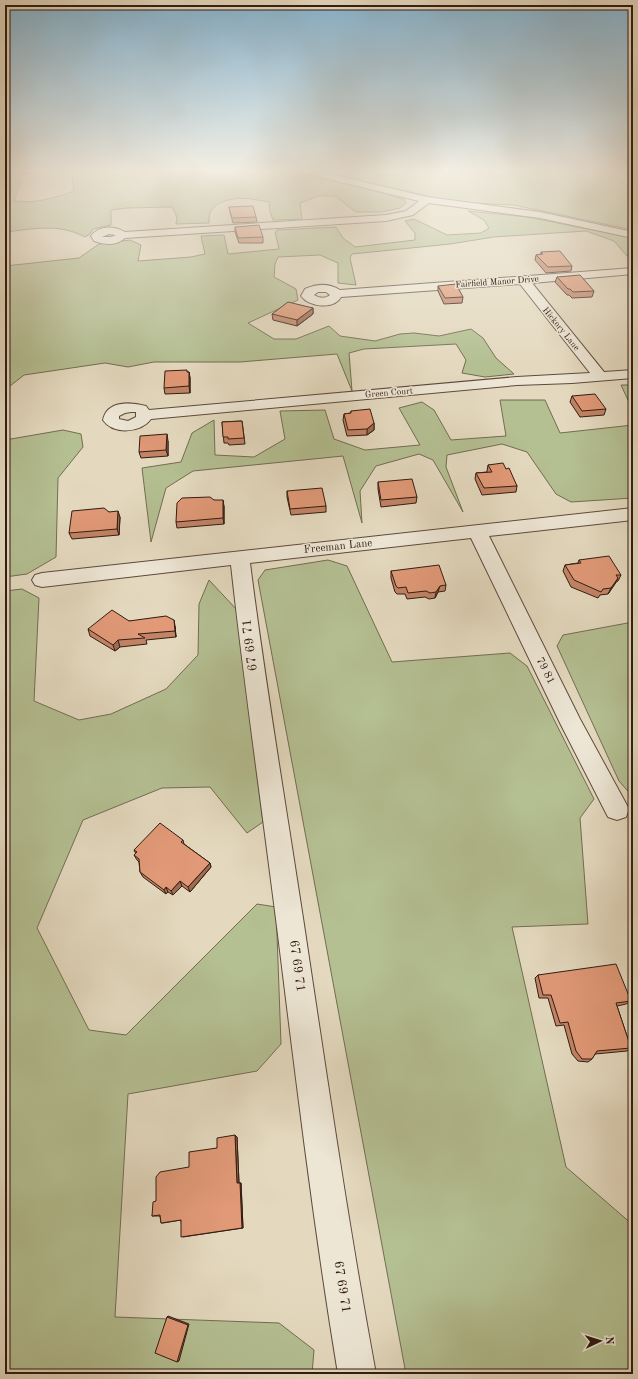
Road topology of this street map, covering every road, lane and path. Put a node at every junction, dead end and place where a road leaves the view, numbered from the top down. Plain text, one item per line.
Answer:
1 (132, 234) edge
2 (122, 235) dead end
3 (633, 271) edge
4 (523, 280) junction
5 (337, 294) dead end
6 (633, 374) edge
7 (600, 377) junction
8 (144, 415) dead end
9 (633, 514) edge
10 (477, 531) junction
11 (240, 558) junction
12 (42, 580) dead end
13 (617, 809) dead end
14 (357, 1374) edge

1 - 2 street
3 - 4 street, Fairfield Manor Drive
4 - 5 street, Fairfield Manor Drive
4 - 7 street, Hickory Lane
6 - 7 street, Green Court
7 - 8 street, Green Court
9 - 10 street, Freeman Lane
10 - 11 street, Freeman Lane
10 - 13 street, 79 81
11 - 12 street, Freeman Lane
11 - 14 street, 67 69 71

